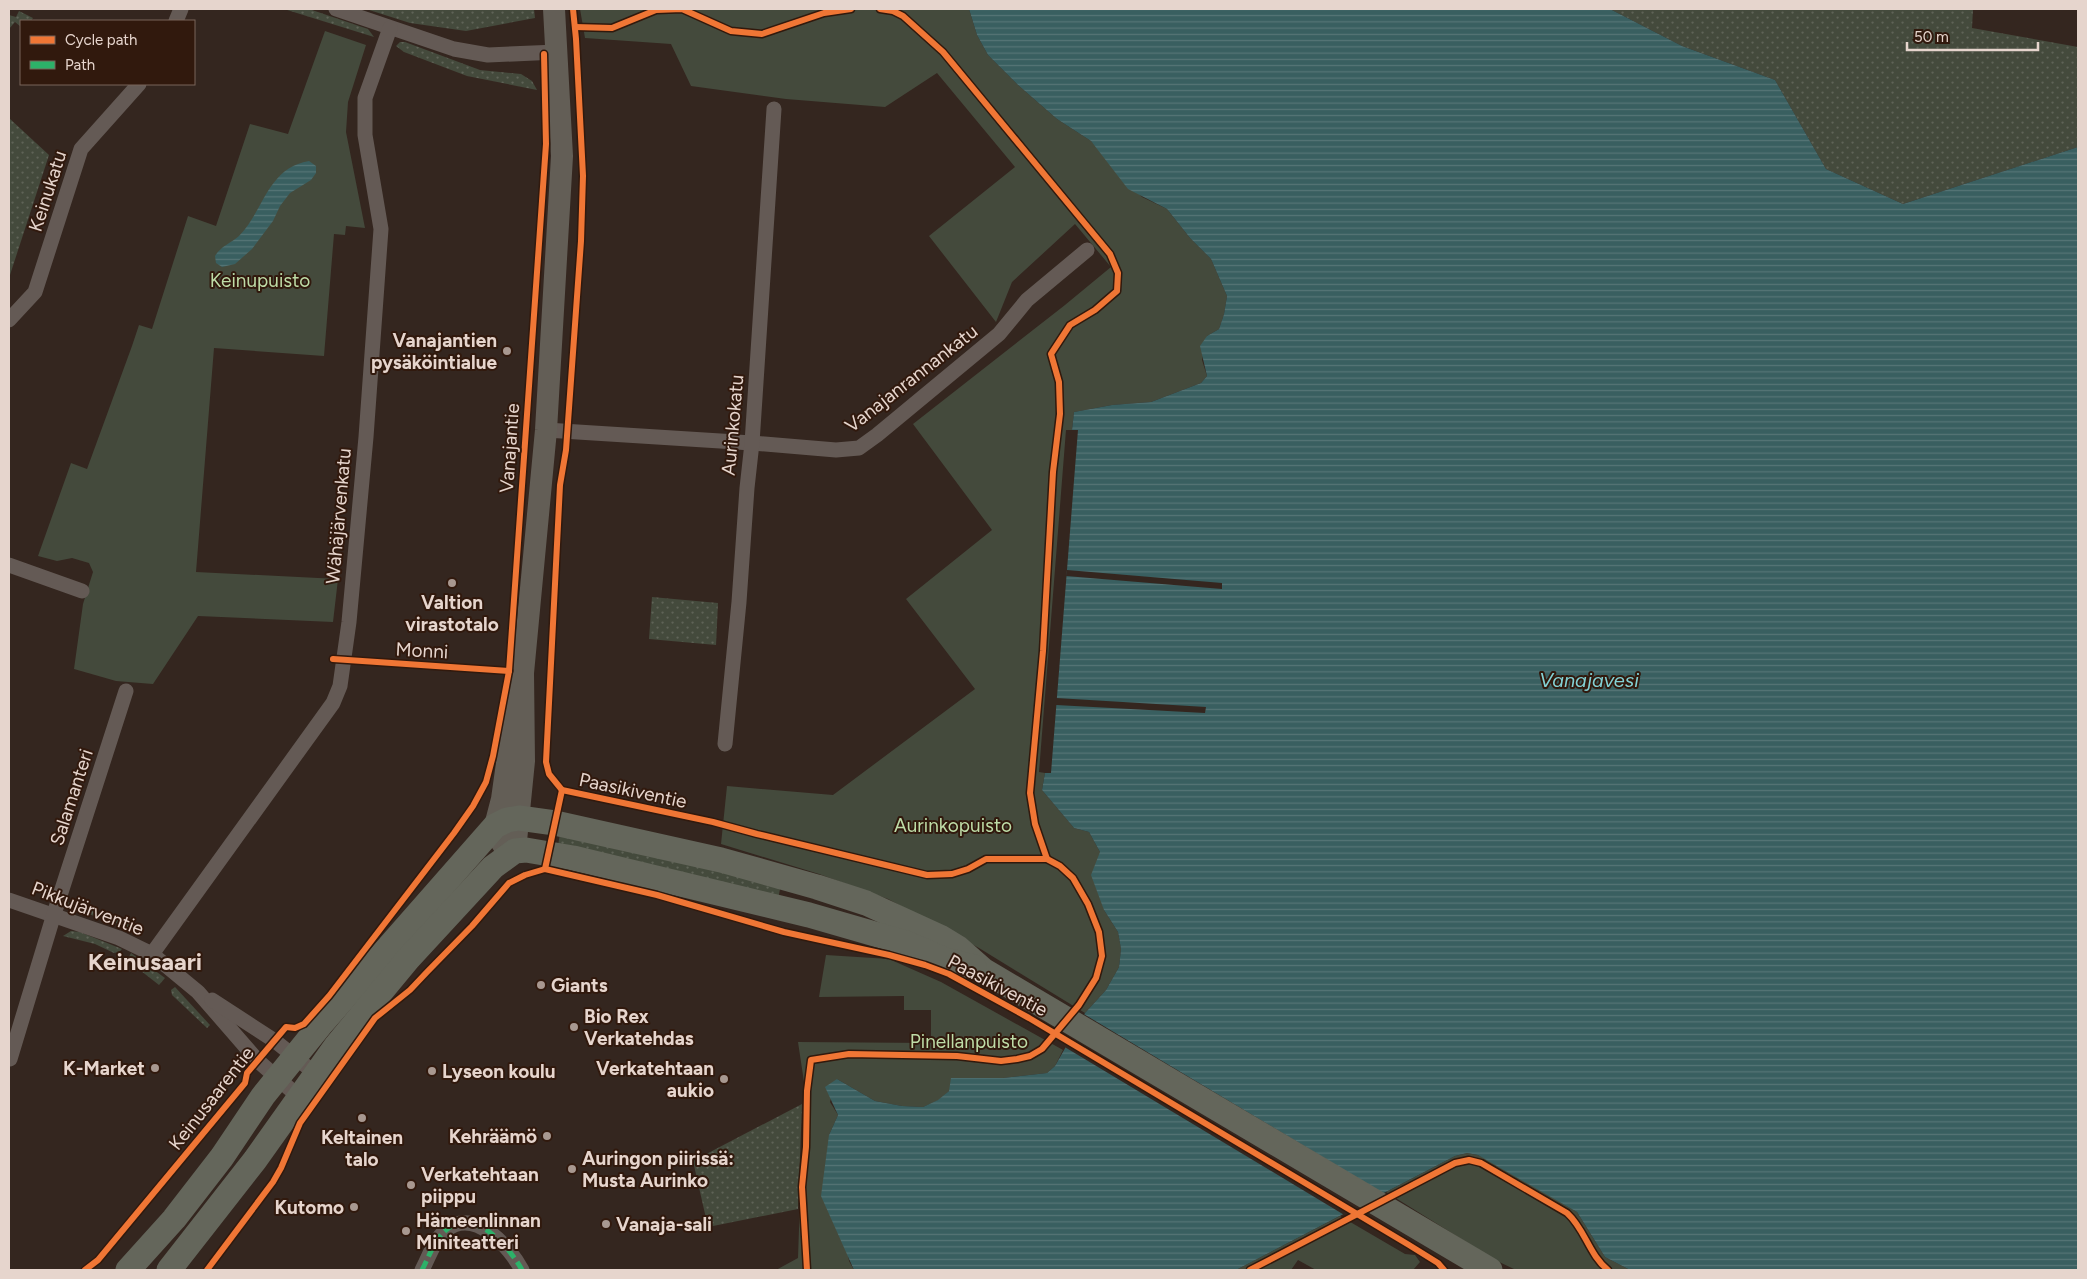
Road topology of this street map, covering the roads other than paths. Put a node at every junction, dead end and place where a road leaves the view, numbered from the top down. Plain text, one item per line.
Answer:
1 (336, 9) edge
2 (554, 9) edge
3 (390, 28) junction
4 (557, 52) junction
5 (138, 85) edge
6 (774, 109) dead end
7 (1087, 250) dead end
8 (9, 320) edge
9 (546, 430) junction
10 (752, 443) junction
11 (9, 565) edge
12 (82, 590) dead end
13 (523, 673) junction
14 (126, 691) dead end
15 (725, 744) dead end
16 (519, 818) junction
17 (495, 826) junction
18 (515, 851) junction
19 (9, 900) edge
20 (54, 914) junction
21 (152, 954) junction
22 (983, 970) junction
23 (198, 992) junction
24 (296, 1056) junction
25 (10, 1059) dead end
26 (316, 1074) junction
27 (277, 1079) junction
28 (299, 1097) junction
29 (128, 1270) edge
30 (169, 1270) edge
31 (422, 1270) edge
32 (522, 1270) edge
33 (1490, 1270) edge

1 - 3 street
2 - 4 street, Vanajantie
3 - 4 street
3 - 21 street, Wähäjärvenkatu
4 - 9 street, Vanajantie
5 - 8 street, Keinukatu
6 - 10 street, Aurinkokatu
7 - 10 street, Vanajanrannankatu
9 - 10 street, Vanajanrannankatu
9 - 13 street, Vanajantie
10 - 15 street, Aurinkokatu
11 - 12 street
13 - 16 street, Vanajantie
13 - 17 street, Vanajantie
14 - 20 street, Salamanteri
16 - 17 main road
16 - 18 street, Vanajantie
16 - 22 main road, Paasikiventie
17 - 18 street
17 - 24 main road
18 - 22 main road, Paasikiventie
18 - 26 main road
19 - 20 street, Pikkujärventie
20 - 21 street, Pikkujärventie
20 - 25 street, Salamanteri
21 - 23 street, Pikkujärventie
22 - 33 main road, Paasikiventie
23 - 24 street, Pikkujärventie
23 - 27 street, Pikkujärventie
24 - 26 street, Pikkujärventie
24 - 27 main road
26 - 28 main road
27 - 28 street, Pikkujärventie
27 - 29 main road
28 - 30 main road
31 - 32 street

